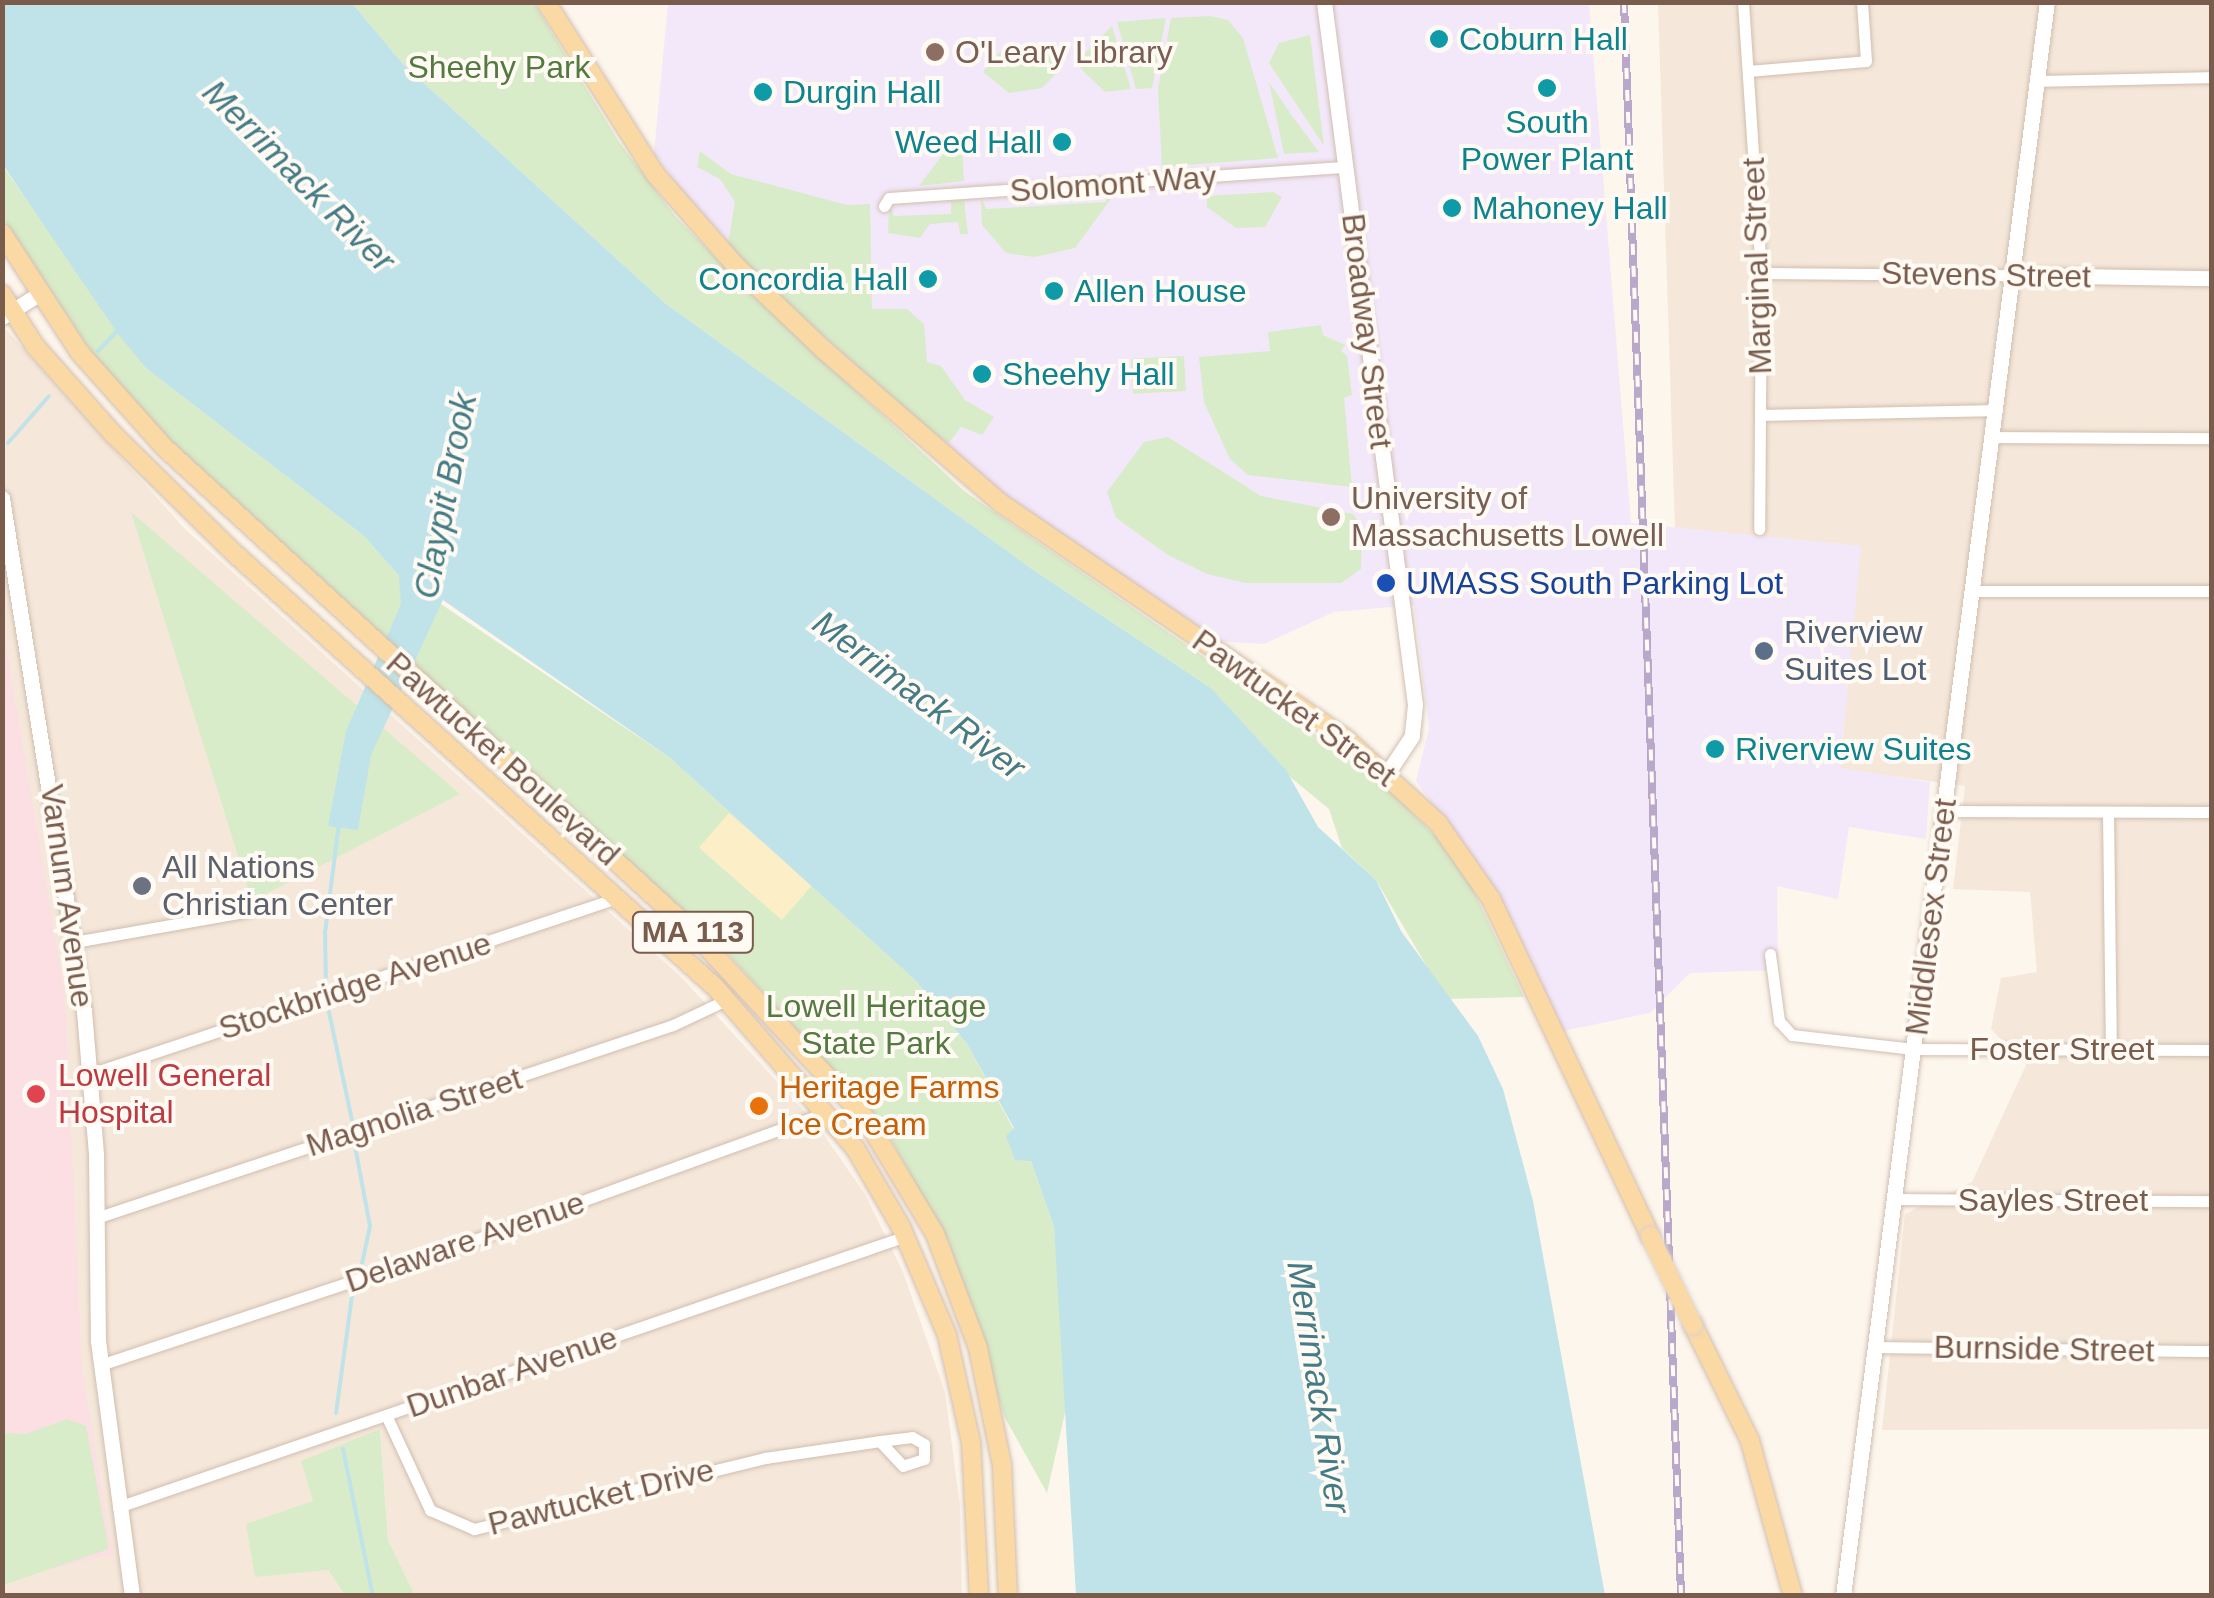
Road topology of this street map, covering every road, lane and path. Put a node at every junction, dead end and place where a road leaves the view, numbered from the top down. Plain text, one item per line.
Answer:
1 (546, 2) edge
2 (1324, 2) edge
3 (1744, 2) edge
4 (1862, 2) edge
5 (2047, 2) edge
6 (1748, 72) junction
7 (2212, 76) edge
8 (2036, 82) junction
9 (1346, 168) junction
10 (884, 206) dead end
11 (2, 233) edge
12 (1761, 273) junction
13 (2012, 276) junction
14 (2212, 278) edge
15 (2, 294) edge
16 (39, 294) junction
17 (6, 311) edge
18 (1994, 410) junction
19 (1763, 414) junction
20 (1990, 437) junction
21 (2212, 438) edge
22 (2, 498) edge
23 (1759, 529) dead end
24 (1972, 591) junction
25 (2212, 591) edge
26 (1388, 772) junction
27 (1945, 811) junction
28 (2108, 812) junction
29 (2212, 812) edge
30 (620, 898) junction
31 (249, 910) dead end
32 (74, 942) junction
33 (1770, 954) dead end
34 (726, 1000) junction
35 (1914, 1049) junction
36 (2111, 1049) junction
37 (2212, 1050) edge
38 (90, 1074) junction
39 (827, 1112) junction
40 (1894, 1199) junction
41 (2212, 1201) edge
42 (99, 1218) junction
43 (906, 1236) junction
44 (1876, 1347) junction
45 (2212, 1351) edge
46 (100, 1365) junction
47 (386, 1415) junction
48 (880, 1441) dead end
49 (118, 1507) junction
50 (1842, 1595) edge
51 (132, 1596) edge
52 (979, 1596) edge
53 (1008, 1596) edge
54 (1793, 1596) edge

1 - 26 main road, Pawtucket Street
2 - 9 main road, Broadway Street
3 - 6 street, Marginal Street
4 - 6 street
5 - 8 main road, Middlesex Street
6 - 12 street, Marginal Street
7 - 8 street
8 - 13 main road, Middlesex Street
9 - 10 street, Solomont Way
9 - 26 main road, Broadway Street
11 - 16 main road, MA 113
12 - 13 street, Stevens Street
12 - 19 street, Marginal Street
13 - 14 main road, Stevens Street
13 - 18 main road, Middlesex Street
15 - 17 main road, MA 113
16 - 17 main road
16 - 53 main road, Pawtucket Boulevard / MA 113
17 - 30 main road, Pawtucket Boulevard / MA 113
18 - 19 street
18 - 20 main road, Middlesex Street
19 - 23 street, Marginal Street
20 - 21 street
20 - 24 main road, Middlesex Street
22 - 32 main road, Varnum Avenue
24 - 25 street
24 - 27 main road, Middlesex Street
26 - 54 main road, Pawtucket Street, bridge
27 - 28 street
27 - 35 main road, Middlesex Street
28 - 29 street
28 - 36 street
30 - 34 main road, Pawtucket Boulevard / MA 113
30 - 38 street, Stockbridge Avenue
31 - 32 street
32 - 38 main road, Varnum Avenue
33 - 35 street
34 - 39 main road, Pawtucket Boulevard / MA 113
34 - 42 street, Magnolia Street
35 - 36 street, Foster Street
35 - 40 main road, Middlesex Street
36 - 37 street, Foster Street
38 - 42 main road, Varnum Avenue
39 - 43 main road, Pawtucket Boulevard / MA 113
39 - 46 street, Delaware Avenue
40 - 41 street, Sayles Street
40 - 44 main road, Middlesex Street
42 - 46 main road, Varnum Avenue
43 - 47 street, Dunbar Avenue
43 - 52 main road, Pawtucket Boulevard / MA 113
44 - 45 street, Burnside Street
44 - 50 main road, Middlesex Street
46 - 49 main road, Varnum Avenue
47 - 48 street, Pawtucket Drive
47 - 49 street, Dunbar Avenue
49 - 51 main road, Varnum Avenue

